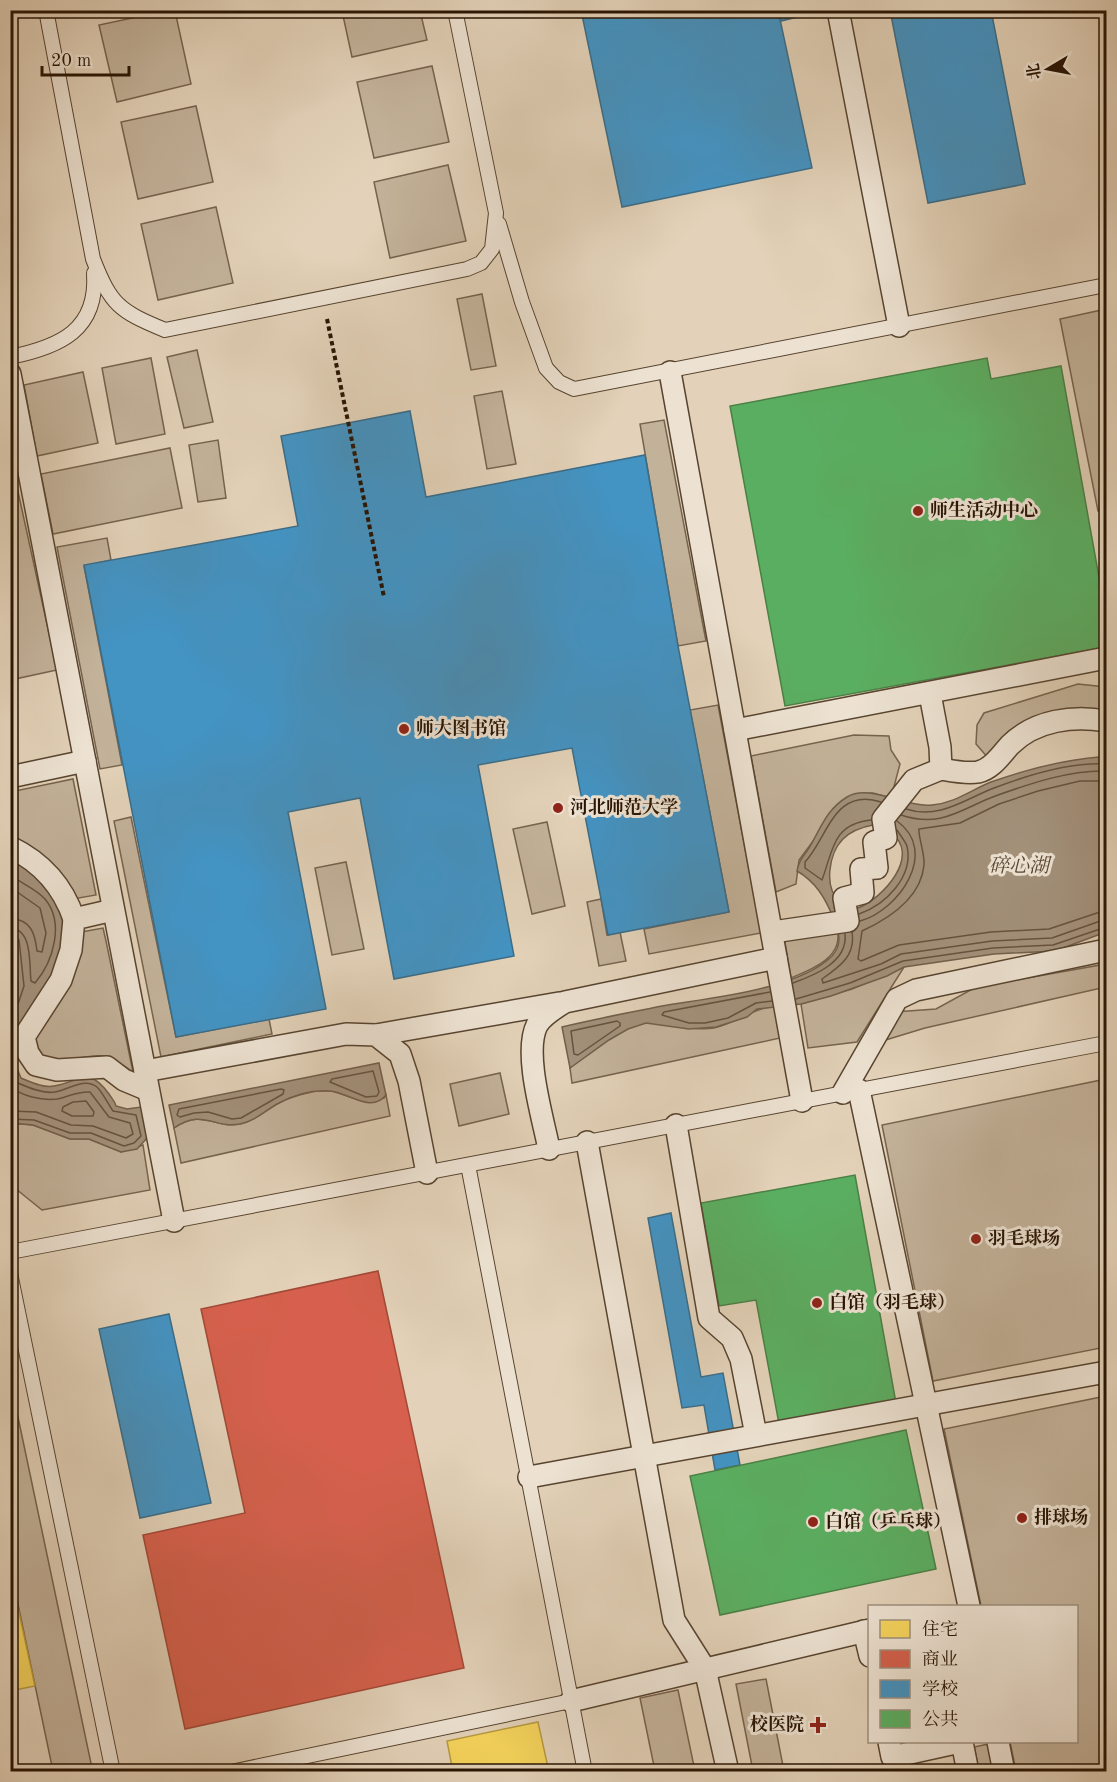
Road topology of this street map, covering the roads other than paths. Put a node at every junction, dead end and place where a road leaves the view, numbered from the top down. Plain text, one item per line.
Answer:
1 (46, 10) edge
2 (454, 10) edge
3 (838, 10) edge
4 (496, 213) junction
5 (93, 259) junction
6 (1107, 285) edge
7 (899, 326) junction
8 (10, 357) edge
9 (669, 372) junction
10 (10, 374) edge
11 (1107, 658) edge
12 (930, 694) junction
13 (1107, 721) edge
14 (735, 730) junction
15 (85, 761) junction
16 (941, 769) junction
17 (10, 777) edge
18 (10, 847) edge
19 (114, 910) junction
20 (74, 918) junction
21 (773, 932) junction
22 (1107, 950) edge
23 (778, 968) junction
24 (565, 1002) junction
25 (376, 1035) junction
26 (1107, 1043) edge
27 (147, 1081) junction
28 (851, 1092) junction
29 (802, 1101) junction
30 (675, 1125) junction
31 (586, 1142) junction
32 (549, 1149) junction
33 (468, 1165) junction
34 (427, 1173) junction
35 (174, 1221) junction
36 (10, 1252) edge
37 (10, 1273) edge
38 (1107, 1372) edge
39 (926, 1405) junction
40 (756, 1436) junction
41 (643, 1456) junction
42 (529, 1477) junction
43 (969, 1605) edge
44 (867, 1631) edge
45 (705, 1669) junction
46 (571, 1701) junction
47 (956, 1743) edge
48 (961, 1743) edge
49 (998, 1743) edge
50 (892, 1757) edge
51 (113, 1772) edge
52 (231, 1772) edge
53 (585, 1772) edge
54 (728, 1772) edge
55 (968, 1772) edge
56 (1004, 1772) edge

1 - 5 lane
2 - 4 lane
3 - 7 street
4 - 5 lane
4 - 9 lane
5 - 8 lane
6 - 7 lane
7 - 9 lane
9 - 14 street
10 - 15 street
11 - 12 street
12 - 14 street
12 - 16 street
13 - 16 street
14 - 21 street
15 - 17 street
15 - 19 street
16 - 21 street
18 - 20 street
19 - 20 street
19 - 27 street
20 - 27 street
21 - 23 street
22 - 28 street
23 - 24 street
23 - 29 street
24 - 25 street
24 - 32 street
25 - 27 street
25 - 34 street
26 - 28 lane
27 - 35 street
28 - 29 lane
28 - 39 street
29 - 30 lane
30 - 31 lane
30 - 40 street
31 - 32 lane
31 - 41 street
32 - 33 lane
33 - 34 lane
33 - 42 lane
34 - 35 lane
35 - 36 lane
37 - 51 lane
38 - 39 street
39 - 40 street
39 - 43 street
40 - 41 street
41 - 42 street
41 - 45 street
42 - 46 lane
44 - 45 street
45 - 46 street
45 - 54 street
46 - 52 lane
46 - 53 lane
47 - 50 street
48 - 55 street
49 - 56 street

